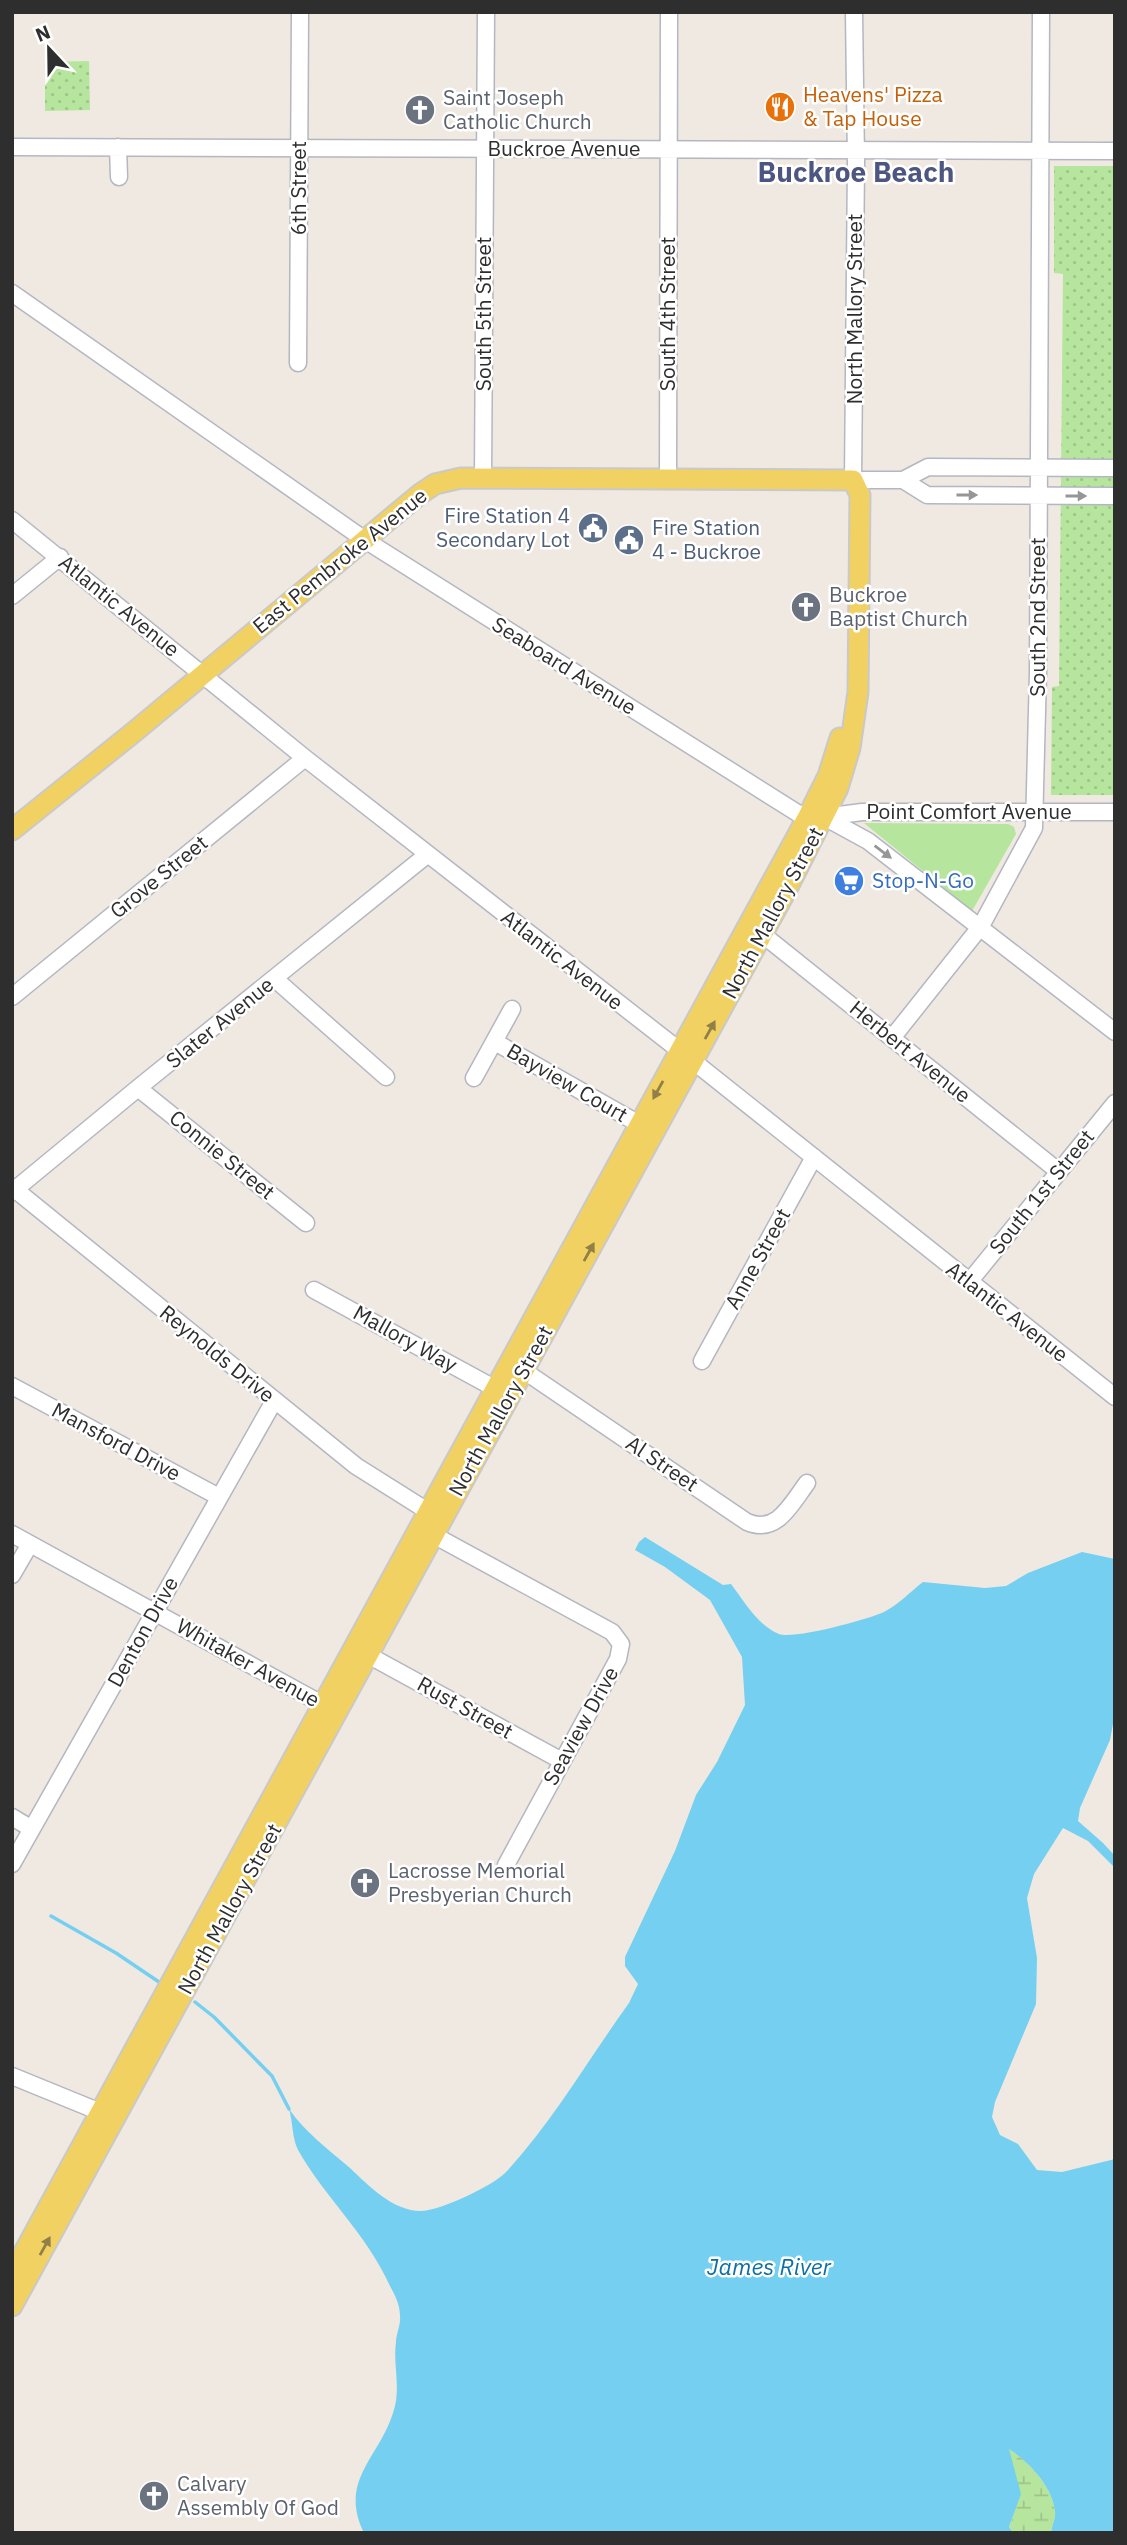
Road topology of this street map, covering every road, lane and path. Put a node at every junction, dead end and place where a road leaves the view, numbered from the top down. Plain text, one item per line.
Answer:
1 (300, 12) edge
2 (486, 12) edge
3 (669, 12) edge
4 (854, 12) edge
5 (1041, 12) edge
6 (12, 147) edge
7 (118, 147) junction
8 (299, 148) junction
9 (484, 149) junction
10 (669, 149) junction
11 (855, 151) junction
12 (1115, 151) edge
13 (1040, 152) junction
14 (119, 177) dead end
15 (12, 293) edge
16 (298, 363) dead end
17 (1038, 468) junction
18 (1115, 468) edge
19 (483, 479) junction
20 (668, 479) junction
21 (853, 480) junction
22 (903, 480) junction
23 (1038, 496) junction
24 (1115, 496) edge
25 (12, 520) edge
26 (365, 540) junction
27 (60, 557) junction
28 (12, 596) edge
29 (203, 673) junction
30 (305, 758) junction
31 (1035, 812) junction
32 (1115, 812) edge
33 (816, 816) junction
34 (12, 830) edge
35 (428, 854) junction
36 (981, 926) junction
37 (762, 934) junction
38 (275, 979) junction
39 (12, 997) edge
40 (512, 1009) dead end
41 (1115, 1032) edge
42 (892, 1038) junction
43 (495, 1042) junction
44 (686, 1056) junction
45 (386, 1077) dead end
46 (474, 1078) dead end
47 (138, 1088) junction
48 (1115, 1103) edge
49 (639, 1124) junction
50 (814, 1157) junction
51 (1058, 1171) junction
52 (13, 1190) edge
53 (306, 1223) dead end
54 (969, 1282) junction
55 (314, 1290) dead end
56 (702, 1361) dead end
57 (518, 1366) junction
58 (12, 1386) edge
59 (496, 1389) junction
60 (1115, 1397) edge
61 (274, 1401) junction
62 (807, 1483) dead end
63 (219, 1497) junction
64 (427, 1525) junction
65 (12, 1534) edge
66 (30, 1544) junction
67 (12, 1575) edge
68 (154, 1612) junction
69 (368, 1655) junction
70 (330, 1708) junction
71 (562, 1761) junction
72 (12, 1817) edge
73 (32, 1829) junction
74 (12, 1864) edge
75 (506, 1865) dead end
76 (12, 2076) edge
77 (108, 2115) junction
78 (12, 2274) edge
79 (12, 2306) edge

1 - 8 street, 6th Street
2 - 9 street, South 5th Street
3 - 10 street, South 4th Street
4 - 11 street, North Mallory Street
5 - 13 street, South 2nd Street
6 - 7 street, Buckroe Avenue
7 - 8 street, Buckroe Avenue
7 - 14 street
8 - 9 street, Buckroe Avenue
8 - 16 street, 6th Street
9 - 10 street, Buckroe Avenue
9 - 19 street, South 5th Street
10 - 11 street, Buckroe Avenue
10 - 20 street, South 4th Street
11 - 13 street, Buckroe Avenue
11 - 21 street, North Mallory Street
12 - 13 street, Buckroe Avenue
13 - 17 street, South 2nd Street
15 - 26 street, Seaboard Avenue
17 - 18 street, East Pembroke Avenue
17 - 22 street, East Pembroke Avenue
17 - 23 street, South 2nd Street
19 - 20 main road, East Pembroke Avenue
19 - 26 main road, East Pembroke Avenue
20 - 21 main road, East Pembroke Avenue
21 - 22 street, East Pembroke Avenue
21 - 33 main road, North Mallory Street
22 -> 23 street, East Pembroke Avenue
23 -> 24 street, East Pembroke Avenue
23 - 31 street, South 2nd Street
25 - 27 street, Atlantic Avenue
26 - 29 main road, East Pembroke Avenue
26 - 33 street, Seaboard Avenue
27 - 28 street
27 - 29 street, Atlantic Avenue
29 - 30 street, Atlantic Avenue
29 - 34 main road, East Pembroke Avenue
30 - 35 street, Atlantic Avenue
30 - 39 street, Grove Street
31 - 32 street, Point Comfort Avenue
31 - 33 street, Point Comfort Avenue
31 - 36 street, South 2nd Street
33 -> 36 street, Seaboard Avenue
33 - 37 main road, North Mallory Street
33 - 44 main road, North Mallory Street
35 - 38 street, Slater Avenue
35 - 44 street, Atlantic Avenue
36 - 41 street, Seaboard Avenue
36 - 42 street, South 2nd Street
37 - 42 street, Herbert Avenue
44 -> 37 main road, North Mallory Street
38 - 45 street
38 - 47 street, Slater Avenue
40 - 43 street, Bayview Court
42 - 51 street, Herbert Avenue
43 - 46 street, Bayview Court
43 - 49 street, Bayview Court
44 -> 49 main road, North Mallory Street
44 - 50 street, Atlantic Avenue
57 -> 44 main road, North Mallory Street
47 - 52 street, Slater Avenue
47 - 53 street, Connie Street
48 - 51 street, South 1st Street
49 - 57 main road, North Mallory Street
50 - 54 street, Atlantic Avenue
50 - 56 street, Anne Street
51 - 54 street, South 1st Street
52 - 61 street, Reynolds Drive
54 - 60 street, Atlantic Avenue
55 - 59 street, Mallory Way
57 - 59 main road, North Mallory Street
57 - 62 street, Al Street
57 - 64 main road, North Mallory Street
58 - 63 street, Mansford Drive
59 - 64 main road, North Mallory Street
61 - 63 street, Denton Drive
61 - 64 street, Reynolds Drive
63 - 68 street, Denton Drive
64 - 69 main road, North Mallory Street
64 - 70 main road, North Mallory Street
64 - 71 street, Seaview Drive
65 - 66 street, Whitaker Avenue
66 - 67 street
66 - 68 street, Whitaker Avenue
68 - 70 street, Whitaker Avenue
68 - 73 street, Denton Drive
69 - 70 main road, North Mallory Street
69 - 71 street, Rust Street
70 - 77 main road, North Mallory Street
71 - 75 street, Seaview Drive
72 - 73 street
73 - 74 street, Denton Drive
76 - 77 street
77 - 78 main road, North Mallory Street
79 -> 77 main road, North Mallory Street

